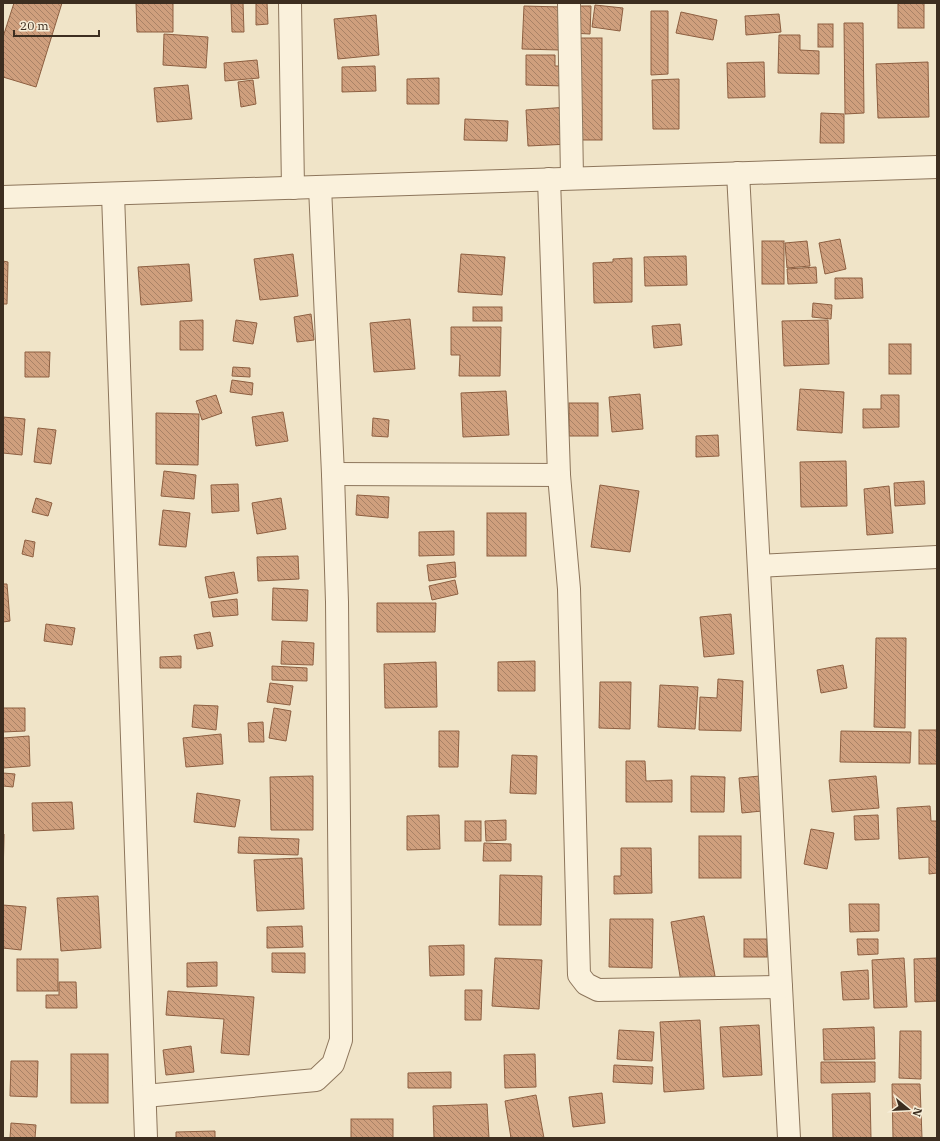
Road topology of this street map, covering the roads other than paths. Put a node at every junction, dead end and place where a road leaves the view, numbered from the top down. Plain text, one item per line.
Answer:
1 (290, 3) edge
2 (569, 3) edge
3 (937, 167) edge
4 (738, 173) junction
5 (572, 178) junction
6 (549, 179) junction
7 (320, 187) junction
8 (293, 188) junction
9 (114, 194) junction
10 (3, 197) edge
11 (333, 474) junction
12 (559, 475) junction
13 (937, 557) edge
14 (759, 566) junction
15 (782, 987) junction
16 (145, 1096) junction
17 (146, 1138) edge
18 (789, 1138) edge

1 - 8 street
2 - 5 street
3 - 4 street
4 - 5 street
4 - 14 street
5 - 6 street
6 - 7 street
6 - 12 street
7 - 8 street
7 - 11 street
8 - 9 street
9 - 10 street
9 - 16 street
11 - 12 street
11 - 16 street
12 - 15 street
13 - 14 street
14 - 15 street
15 - 18 street
16 - 17 street

